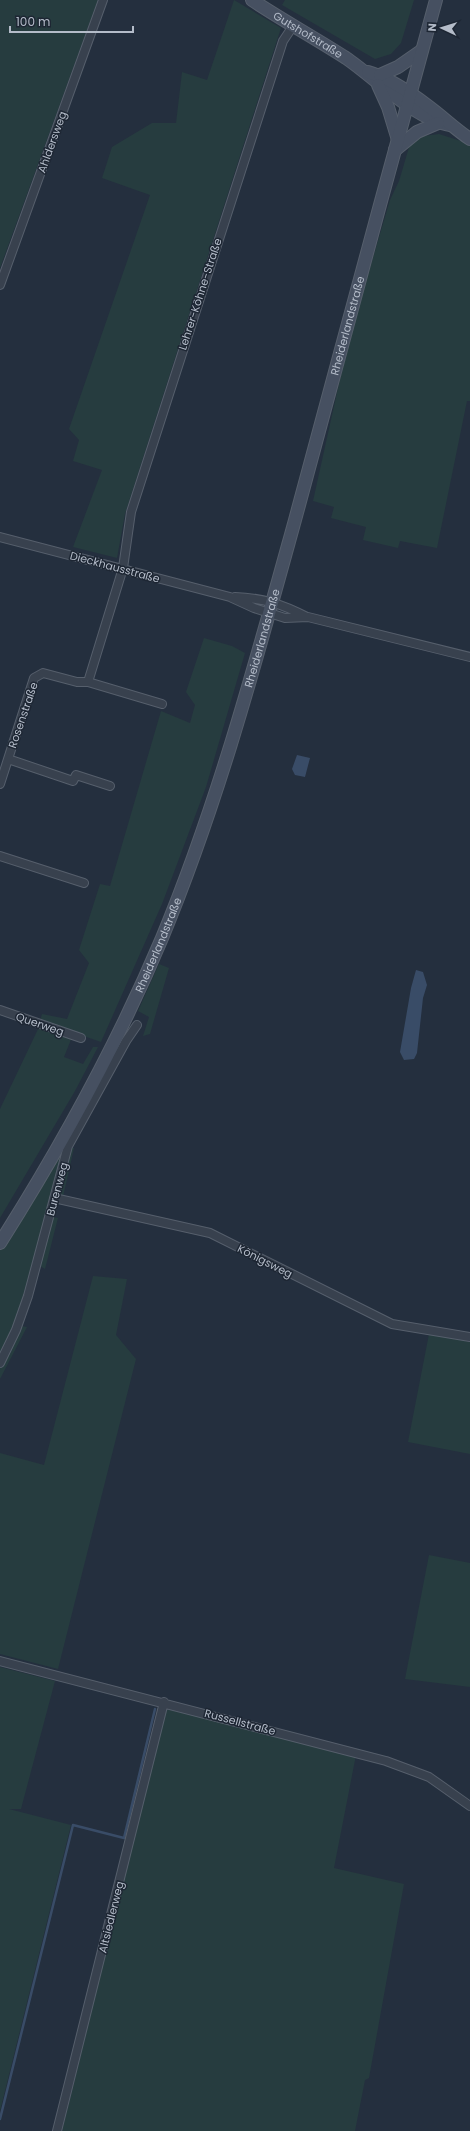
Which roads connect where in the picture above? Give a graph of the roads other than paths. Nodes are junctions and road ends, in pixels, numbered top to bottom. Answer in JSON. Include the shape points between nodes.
{"nodes":[{"id":1,"x":103,"y":0,"type":"edge"},
{"id":2,"x":252,"y":0,"type":"edge"},
{"id":3,"x":436,"y":0,"type":"edge"},
{"id":4,"x":293,"y":26,"type":"junction"},
{"id":5,"x":421,"y":51,"type":"junction"},
{"id":6,"x":378,"y":80,"type":"junction"},
{"id":7,"x":409,"y":99,"type":"junction"},
{"id":8,"x":444,"y":124,"type":"junction"},
{"id":9,"x":470,"y":139,"type":"edge"},
{"id":10,"x":397,"y":145,"type":"junction"},
{"id":11,"x":0,"y":285,"type":"edge"},
{"id":12,"x":0,"y":537,"type":"edge"},
{"id":13,"x":123,"y":568,"type":"junction"},
{"id":14,"x":230,"y":597,"type":"junction"},
{"id":15,"x":271,"y":608,"type":"junction"},
{"id":16,"x":308,"y":617,"type":"junction"},
{"id":17,"x":470,"y":657,"type":"edge"},
{"id":18,"x":88,"y":682,"type":"junction"},
{"id":19,"x":162,"y":704,"type":"dead end"},
{"id":20,"x":8,"y":759,"type":"junction"},
{"id":21,"x":0,"y":784,"type":"edge"},
{"id":22,"x":110,"y":786,"type":"dead end"},
{"id":23,"x":0,"y":856,"type":"edge"},
{"id":24,"x":84,"y":883,"type":"dead end"},
{"id":25,"x":0,"y":1010,"type":"edge"},
{"id":26,"x":137,"y":1025,"type":"dead end"},
{"id":27,"x":81,"y":1038,"type":"dead end"},
{"id":28,"x":54,"y":1198,"type":"junction"},
{"id":29,"x":0,"y":1243,"type":"edge"},
{"id":30,"x":470,"y":1337,"type":"edge"},
{"id":31,"x":0,"y":1363,"type":"edge"},
{"id":32,"x":0,"y":1661,"type":"edge"},
{"id":33,"x":164,"y":1702,"type":"junction"},
{"id":34,"x":470,"y":1806,"type":"edge"},
{"id":35,"x":57,"y":2131,"type":"edge"}],
"edges":[{"from":1,"to":11,"type":"street","name":"Ahldersweg"},
{"from":2,"to":4,"type":"main road","name":"Gutshofstraße"},
{"from":3,"to":5,"type":"main road","name":"Rheiderlandstraße"},
{"from":4,"to":6,"type":"main road","name":"Gutshofstraße"},
{"from":4,"to":13,"type":"street","name":"Lehrer-Köhne-Straße","via":[[283,41],[278,56],[131,512]]},
{"from":5,"to":6,"type":"main road"},
{"from":5,"to":7,"type":"main road","name":"Rheiderlandstraße"},
{"from":6,"to":7,"type":"main road","name":"Gutshofstraße"},
{"from":6,"to":10,"type":"main road","via":[[388,107]]},
{"from":7,"to":8,"type":"main road","name":"Gutshofstraße","via":[[428,106]]},
{"from":7,"to":10,"type":"main road","name":"Rheiderlandstraße"},
{"from":8,"to":9,"type":"main road","name":"Gutshofstraße"},
{"from":8,"to":10,"type":"main road","via":[[417,132]]},
{"from":10,"to":15,"type":"main road","name":"Rheiderlandstraße"},
{"from":12,"to":13,"type":"street","name":"Dieckhausstraße"},
{"from":13,"to":14,"type":"street","name":"Dieckhausstraße"},
{"from":13,"to":18,"type":"street"},
{"from":14,"to":15,"type":"street","name":"Dieckhausstraße"},
{"from":14,"to":15,"type":"street","name":"Dieckhausstraße","via":[[256,597]]},
{"from":15,"to":16,"type":"street","name":"Dieckhausstraße","via":[[288,607]]},
{"from":15,"to":16,"type":"street","name":"Dieckhausstraße","via":[[284,618]]},
{"from":15,"to":29,"type":"main road","name":"Rheiderlandstraße","via":[[222,775],[162,939],[85,1101]]},
{"from":16,"to":17,"type":"street","name":"Dieckhausstraße"},
{"from":18,"to":19,"type":"street","name":"Rosenstraße"},
{"from":18,"to":20,"type":"street","name":"Rosenstraße","via":[[77,682],[43,673],[34,678]]},
{"from":20,"to":21,"type":"street","name":"Rosenstraße"},
{"from":20,"to":22,"type":"street","name":"Rosenstraße","via":[[73,781],[76,775]]},
{"from":23,"to":24,"type":"street"},
{"from":25,"to":27,"type":"street","name":"Querweg"},
{"from":26,"to":28,"type":"street","name":"Burenweg","via":[[68,1146]]},
{"from":28,"to":30,"type":"street","name":"Königsweg","via":[[210,1234],[392,1324]]},
{"from":28,"to":31,"type":"street","name":"Burenweg","via":[[28,1296],[16,1330]]},
{"from":32,"to":33,"type":"street","name":"Russellstraße"},
{"from":33,"to":34,"type":"street","name":"Russellstraße","via":[[408,1768],[429,1777]]},
{"from":33,"to":35,"type":"street","name":"Altsiedlerweg"}]}
